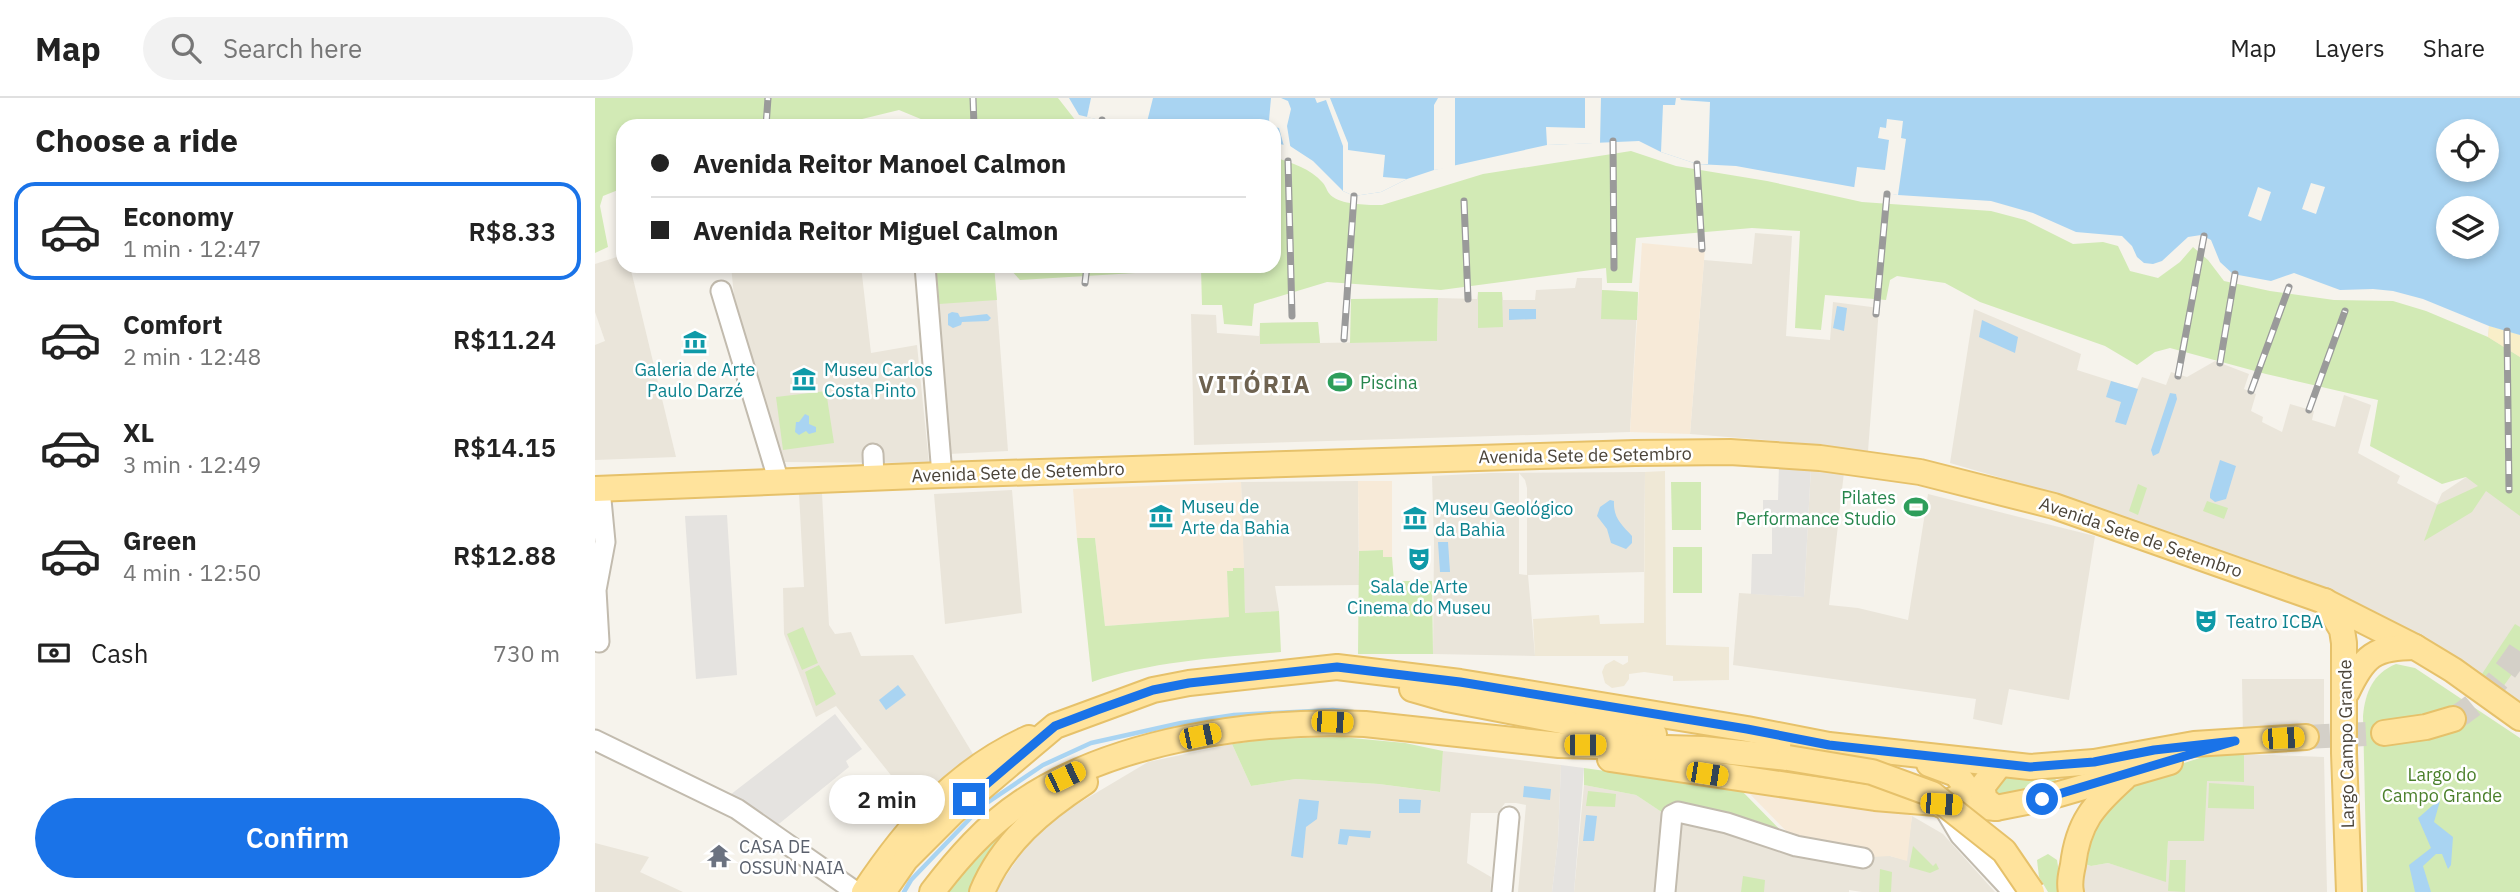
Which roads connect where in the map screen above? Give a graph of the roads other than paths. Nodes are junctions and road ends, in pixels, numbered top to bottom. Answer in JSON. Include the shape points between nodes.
{"nodes":[{"id":1,"x":926,"y":273,"type":"edge"},
{"id":2,"x":721,"y":292,"type":"dead end"},
{"id":3,"x":942,"y":475,"type":"junction"},
{"id":4,"x":779,"y":482,"type":"junction"},
{"id":5,"x":597,"y":489,"type":"edge"},
{"id":6,"x":2324,"y":601,"type":"junction"},
{"id":7,"x":2382,"y":628,"type":"junction"},
{"id":8,"x":599,"y":642,"type":"dead end"},
{"id":9,"x":2415,"y":647,"type":"junction"},
{"id":10,"x":2345,"y":657,"type":"junction"},
{"id":11,"x":1337,"y":667,"type":"junction"},
{"id":12,"x":2344,"y":698,"type":"junction"},
{"id":13,"x":2520,"y":718,"type":"edge"},
{"id":14,"x":2453,"y":719,"type":"tunnel mouth"},
{"id":15,"x":1055,"y":726,"type":"junction"},
{"id":16,"x":2384,"y":733,"type":"tunnel mouth"},
{"id":17,"x":2306,"y":737,"type":"tunnel mouth"},
{"id":18,"x":595,"y":740,"type":"edge"},
{"id":19,"x":2235,"y":741,"type":"junction"},
{"id":20,"x":1559,"y":745,"type":"junction"},
{"id":21,"x":1703,"y":749,"type":"junction"},
{"id":22,"x":1142,"y":750,"type":"junction"},
{"id":23,"x":1896,"y":753,"type":"junction"},
{"id":24,"x":2000,"y":764,"type":"junction"},
{"id":25,"x":2130,"y":773,"type":"junction"},
{"id":26,"x":1941,"y":804,"type":"junction"},
{"id":27,"x":1996,"y":808,"type":"junction"},
{"id":28,"x":1509,"y":817,"type":"dead end"},
{"id":29,"x":1863,"y":858,"type":"dead end"},
{"id":30,"x":856,"y":892,"type":"edge"},
{"id":31,"x":864,"y":892,"type":"edge"},
{"id":32,"x":883,"y":892,"type":"edge"},
{"id":33,"x":932,"y":892,"type":"edge"},
{"id":34,"x":982,"y":892,"type":"edge"},
{"id":35,"x":1502,"y":892,"type":"edge"},
{"id":36,"x":1665,"y":892,"type":"edge"},
{"id":37,"x":2013,"y":892,"type":"edge"},
{"id":38,"x":2032,"y":892,"type":"edge"},
{"id":39,"x":2071,"y":892,"type":"edge"},
{"id":40,"x":2349,"y":892,"type":"edge"}],
"edges":[{"from":1,"to":3,"type":"street"},
{"from":2,"to":4,"type":"street"},
{"from":3,"to":4,"type":"main road","name":"Avenida Sete de Setembro","via":[[874,466]]},
{"from":3,"to":6,"type":"main road","name":"Avenida Sete de Setembro","via":[[1635,453],[1730,452],[1820,458],[1920,472],[2054,506]]},
{"from":4,"to":5,"type":"main road","name":"Avenida Sete de Setembro"},
{"from":5,"to":8,"type":"street","via":[[605,542],[596,590]]},
{"from":6,"to":7,"type":"main road","name":"Avenida Sete de Setembro"},
{"from":6,"to":10,"type":"main road","name":"Largo Campo Grande","via":[[2342,629]]},
{"from":7,"to":9,"type":"main road","name":"Avenida Sete de Setembro"},
{"from":7,"to":10,"type":"main road","via":[[2361,633]]},
{"from":9,"to":12,"type":"main road","via":[[2375,652],[2357,672]]},
{"from":9,"to":13,"type":"main road","name":"Avenida Sete de Setembro"},
{"from":10,"to":12,"type":"main road","name":"Largo Campo Grande"},
{"from":11,"to":15,"type":"main road","via":[[1153,690]]},
{"from":11,"to":21,"type":"main road","via":[[1447,699],[1646,733]]},
{"from":11,"to":23,"type":"main road","via":[[1460,682]]},
{"from":12,"to":40,"type":"main road","name":"Largo Campo Grande"},
{"from":14,"to":16,"type":"main road"},
{"from":15,"to":31,"type":"main road","via":[[997,753],[947,790],[891,851]]},
{"from":15,"to":32,"type":"main road","via":[[953,812],[906,859]]},
{"from":17,"to":19,"type":"main road"},
{"from":18,"to":30,"type":"street","via":[[737,808]]},
{"from":19,"to":24,"type":"main road","via":[[2064,765]]},
{"from":19,"to":25,"type":"main road"},
{"from":20,"to":21,"type":"main road"},
{"from":20,"to":22,"type":"main road","via":[[1332,722],[1219,732]]},
{"from":20,"to":26,"type":"main road","via":[[1610,759],[1718,776]]},
{"from":21,"to":38,"type":"main road","bridge":true,"via":[[1872,772],[1932,794],[2004,851]]},
{"from":22,"to":33,"type":"main road","via":[[1081,769],[1021,802],[971,845]]},
{"from":22,"to":34,"type":"main road","via":[[1038,815],[1000,860]]},
{"from":23,"to":24,"type":"main road"},
{"from":23,"to":26,"type":"main road","via":[[1962,779],[1961,796]]},
{"from":24,"to":27,"type":"main road","via":[[1982,787],[1985,800]]},
{"from":25,"to":27,"type":"main road"},
{"from":25,"to":39,"type":"main road","via":[[2101,799],[2082,826]]},
{"from":26,"to":27,"type":"main road"},
{"from":26,"to":37,"type":"street","via":[[1960,835]]},
{"from":28,"to":35,"type":"street"},
{"from":29,"to":36,"type":"street","via":[[1795,846],[1678,812],[1672,816]]}]}
